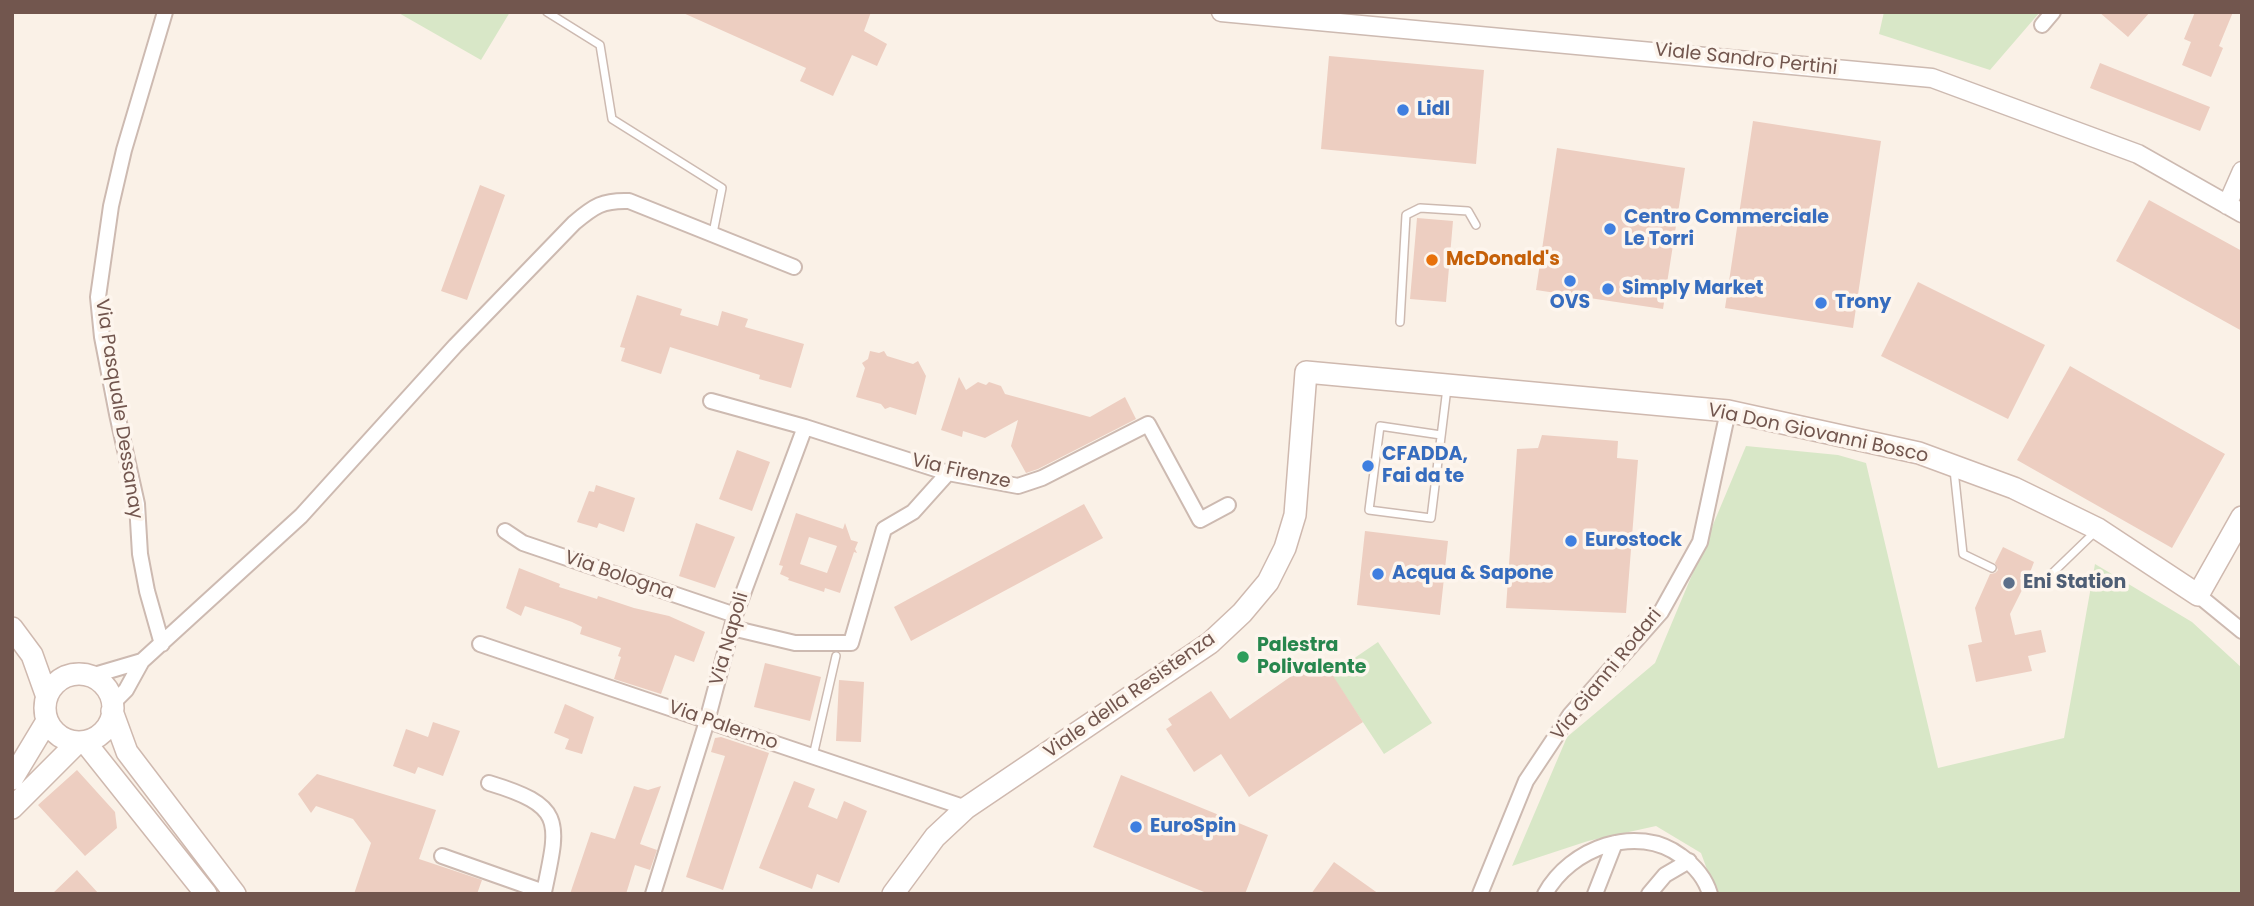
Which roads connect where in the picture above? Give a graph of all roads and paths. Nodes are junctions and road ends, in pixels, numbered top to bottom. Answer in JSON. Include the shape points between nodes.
{"nodes":[{"id":1,"x":165,"y":12,"type":"edge"},
{"id":2,"x":547,"y":12,"type":"edge"},
{"id":3,"x":1221,"y":12,"type":"edge"},
{"id":4,"x":2053,"y":12,"type":"edge"},
{"id":5,"x":2042,"y":25,"type":"dead end"},
{"id":6,"x":2242,"y":171,"type":"edge"},
{"id":7,"x":2234,"y":209,"type":"edge"},
{"id":8,"x":1476,"y":225,"type":"dead end"},
{"id":9,"x":713,"y":233,"type":"junction"},
{"id":10,"x":794,"y":267,"type":"dead end"},
{"id":11,"x":1400,"y":322,"type":"dead end"},
{"id":12,"x":1306,"y":372,"type":"joint"},
{"id":13,"x":1447,"y":385,"type":"junction"},
{"id":14,"x":711,"y":401,"type":"dead end"},
{"id":15,"x":1728,"y":411,"type":"junction"},
{"id":16,"x":805,"y":427,"type":"junction"},
{"id":17,"x":1441,"y":435,"type":"junction"},
{"id":18,"x":1954,"y":466,"type":"junction"},
{"id":19,"x":948,"y":473,"type":"junction"},
{"id":20,"x":1228,"y":505,"type":"dead end"},
{"id":21,"x":2242,"y":517,"type":"edge"},
{"id":22,"x":2098,"y":529,"type":"junction"},
{"id":23,"x":505,"y":531,"type":"dead end"},
{"id":24,"x":1992,"y":568,"type":"dead end"},
{"id":25,"x":2026,"y":580,"type":"dead end"},
{"id":26,"x":2198,"y":595,"type":"junction"},
{"id":27,"x":733,"y":622,"type":"junction"},
{"id":28,"x":12,"y":628,"type":"edge"},
{"id":29,"x":2242,"y":631,"type":"edge"},
{"id":30,"x":162,"y":644,"type":"junction"},
{"id":31,"x":480,"y":644,"type":"dead end"},
{"id":32,"x":32,"y":655,"type":"junction"},
{"id":33,"x":836,"y":656,"type":"dead end"},
{"id":34,"x":142,"y":661,"type":"junction"},
{"id":35,"x":85,"y":675,"type":"junction"},
{"id":36,"x":47,"y":697,"type":"junction"},
{"id":37,"x":112,"y":708,"type":"junction"},
{"id":38,"x":47,"y":721,"type":"junction"},
{"id":39,"x":707,"y":721,"type":"junction"},
{"id":40,"x":81,"y":742,"type":"junction"},
{"id":41,"x":812,"y":757,"type":"junction"},
{"id":42,"x":12,"y":779,"type":"edge"},
{"id":43,"x":489,"y":783,"type":"dead end"},
{"id":44,"x":12,"y":808,"type":"edge"},
{"id":45,"x":966,"y":808,"type":"junction"},
{"id":46,"x":1615,"y":843,"type":"junction"},
{"id":47,"x":442,"y":856,"type":"dead end"},
{"id":48,"x":1689,"y":861,"type":"junction"},
{"id":49,"x":543,"y":893,"type":"edge"},
{"id":50,"x":206,"y":894,"type":"edge"},
{"id":51,"x":234,"y":894,"type":"edge"},
{"id":52,"x":653,"y":894,"type":"edge"},
{"id":53,"x":892,"y":894,"type":"edge"},
{"id":54,"x":1480,"y":894,"type":"edge"},
{"id":55,"x":1545,"y":894,"type":"edge"},
{"id":56,"x":1595,"y":894,"type":"edge"},
{"id":57,"x":1649,"y":894,"type":"edge"},
{"id":58,"x":1710,"y":894,"type":"edge"}],
"edges":[{"from":1,"to":30,"type":"street","name":"Via Pasquale Dessanay","via":[[124,150],[98,297],[114,401],[137,504],[140,554]]},
{"from":2,"to":9,"type":"lane","via":[[600,45],[612,119],[723,188]]},
{"from":3,"to":7,"type":"street","name":"Viale Sandro Pertini","via":[[1933,78],[2138,154]]},
{"from":4,"to":5,"type":"street"},
{"from":6,"to":7,"type":"street"},
{"from":8,"to":11,"type":"lane","via":[[1468,211],[1420,208],[1406,215]]},
{"from":9,"to":10,"type":"street"},
{"from":9,"to":30,"type":"street","via":[[629,201],[591,208],[454,346],[301,516]]},
{"from":12,"to":13,"type":"main road","name":"Via Don Giovanni Bosco"},
{"from":12,"to":45,"type":"main road","name":"Viale della Resistenza","via":[[1295,515],[1268,582],[1210,643]]},
{"from":13,"to":15,"type":"main road","name":"Via Don Giovanni Bosco"},
{"from":13,"to":17,"type":"lane"},
{"from":14,"to":16,"type":"street","name":"Via Firenze"},
{"from":15,"to":18,"type":"main road","name":"Via Don Giovanni Bosco","via":[[1919,453]]},
{"from":15,"to":54,"type":"street","name":"Via Gianni Rodari","via":[[1700,542],[1661,612],[1570,715],[1526,781]]},
{"from":16,"to":19,"type":"street","name":"Via Firenze"},
{"from":16,"to":27,"type":"street","name":"Via Napoli"},
{"from":17,"to":17,"type":"lane","via":[[1380,426],[1369,510],[1431,518]]},
{"from":18,"to":22,"type":"main road","name":"Via Don Giovanni Bosco","via":[[2014,488]]},
{"from":18,"to":24,"type":"lane","via":[[1963,554]]},
{"from":19,"to":20,"type":"street","name":"Via Firenze","via":[[1018,486],[1148,424],[1200,520]]},
{"from":19,"to":27,"type":"street","name":"Via Bologna","via":[[913,512],[884,529],[851,643],[795,643]]},
{"from":21,"to":26,"type":"main road"},
{"from":22,"to":25,"type":"lane","via":[[2039,586]]},
{"from":22,"to":26,"type":"main road","name":"Via Don Giovanni Bosco"},
{"from":23,"to":27,"type":"street","name":"Via Bologna","via":[[523,543]]},
{"from":26,"to":29,"type":"street","name":"Via Don Giovanni Bosco"},
{"from":27,"to":39,"type":"street","name":"Via Napoli"},
{"from":28,"to":32,"type":"main road"},
{"from":30,"to":34,"type":"street"},
{"from":31,"to":39,"type":"street","name":"Via Palermo"},
{"from":32,"to":35,"type":"main road","via":[[50,666]]},
{"from":32,"to":36,"type":"main road"},
{"from":33,"to":41,"type":"lane"},
{"from":34,"to":35,"type":"street"},
{"from":34,"to":37,"type":"street"},
{"from":35,"to":36,"type":"main road","via":[[59,680]]},
{"from":35,"to":37,"type":"main road","via":[[109,692]]},
{"from":36,"to":38,"type":"main road"},
{"from":37,"to":40,"type":"main road","via":[[104,731]]},
{"from":37,"to":51,"type":"main road","via":[[127,752]]},
{"from":38,"to":40,"type":"main road","via":[[59,736]]},
{"from":38,"to":42,"type":"main road"},
{"from":39,"to":41,"type":"street","name":"Via Palermo"},
{"from":39,"to":52,"type":"street","name":"Via Napoli"},
{"from":40,"to":44,"type":"main road"},
{"from":40,"to":50,"type":"main road"},
{"from":41,"to":45,"type":"street","name":"Via Palermo"},
{"from":43,"to":49,"type":"street","via":[[524,793],[545,808],[554,838]]},
{"from":45,"to":53,"type":"main road","name":"Viale della Resistenza","via":[[935,837]]},
{"from":46,"to":48,"type":"street","via":[[1651,841]]},
{"from":46,"to":55,"type":"street","via":[[1586,852],[1570,863]]},
{"from":46,"to":56,"type":"street"},
{"from":47,"to":49,"type":"street"},
{"from":48,"to":57,"type":"street","via":[[1665,875]]},
{"from":48,"to":58,"type":"street","via":[[1706,881]]}]}
